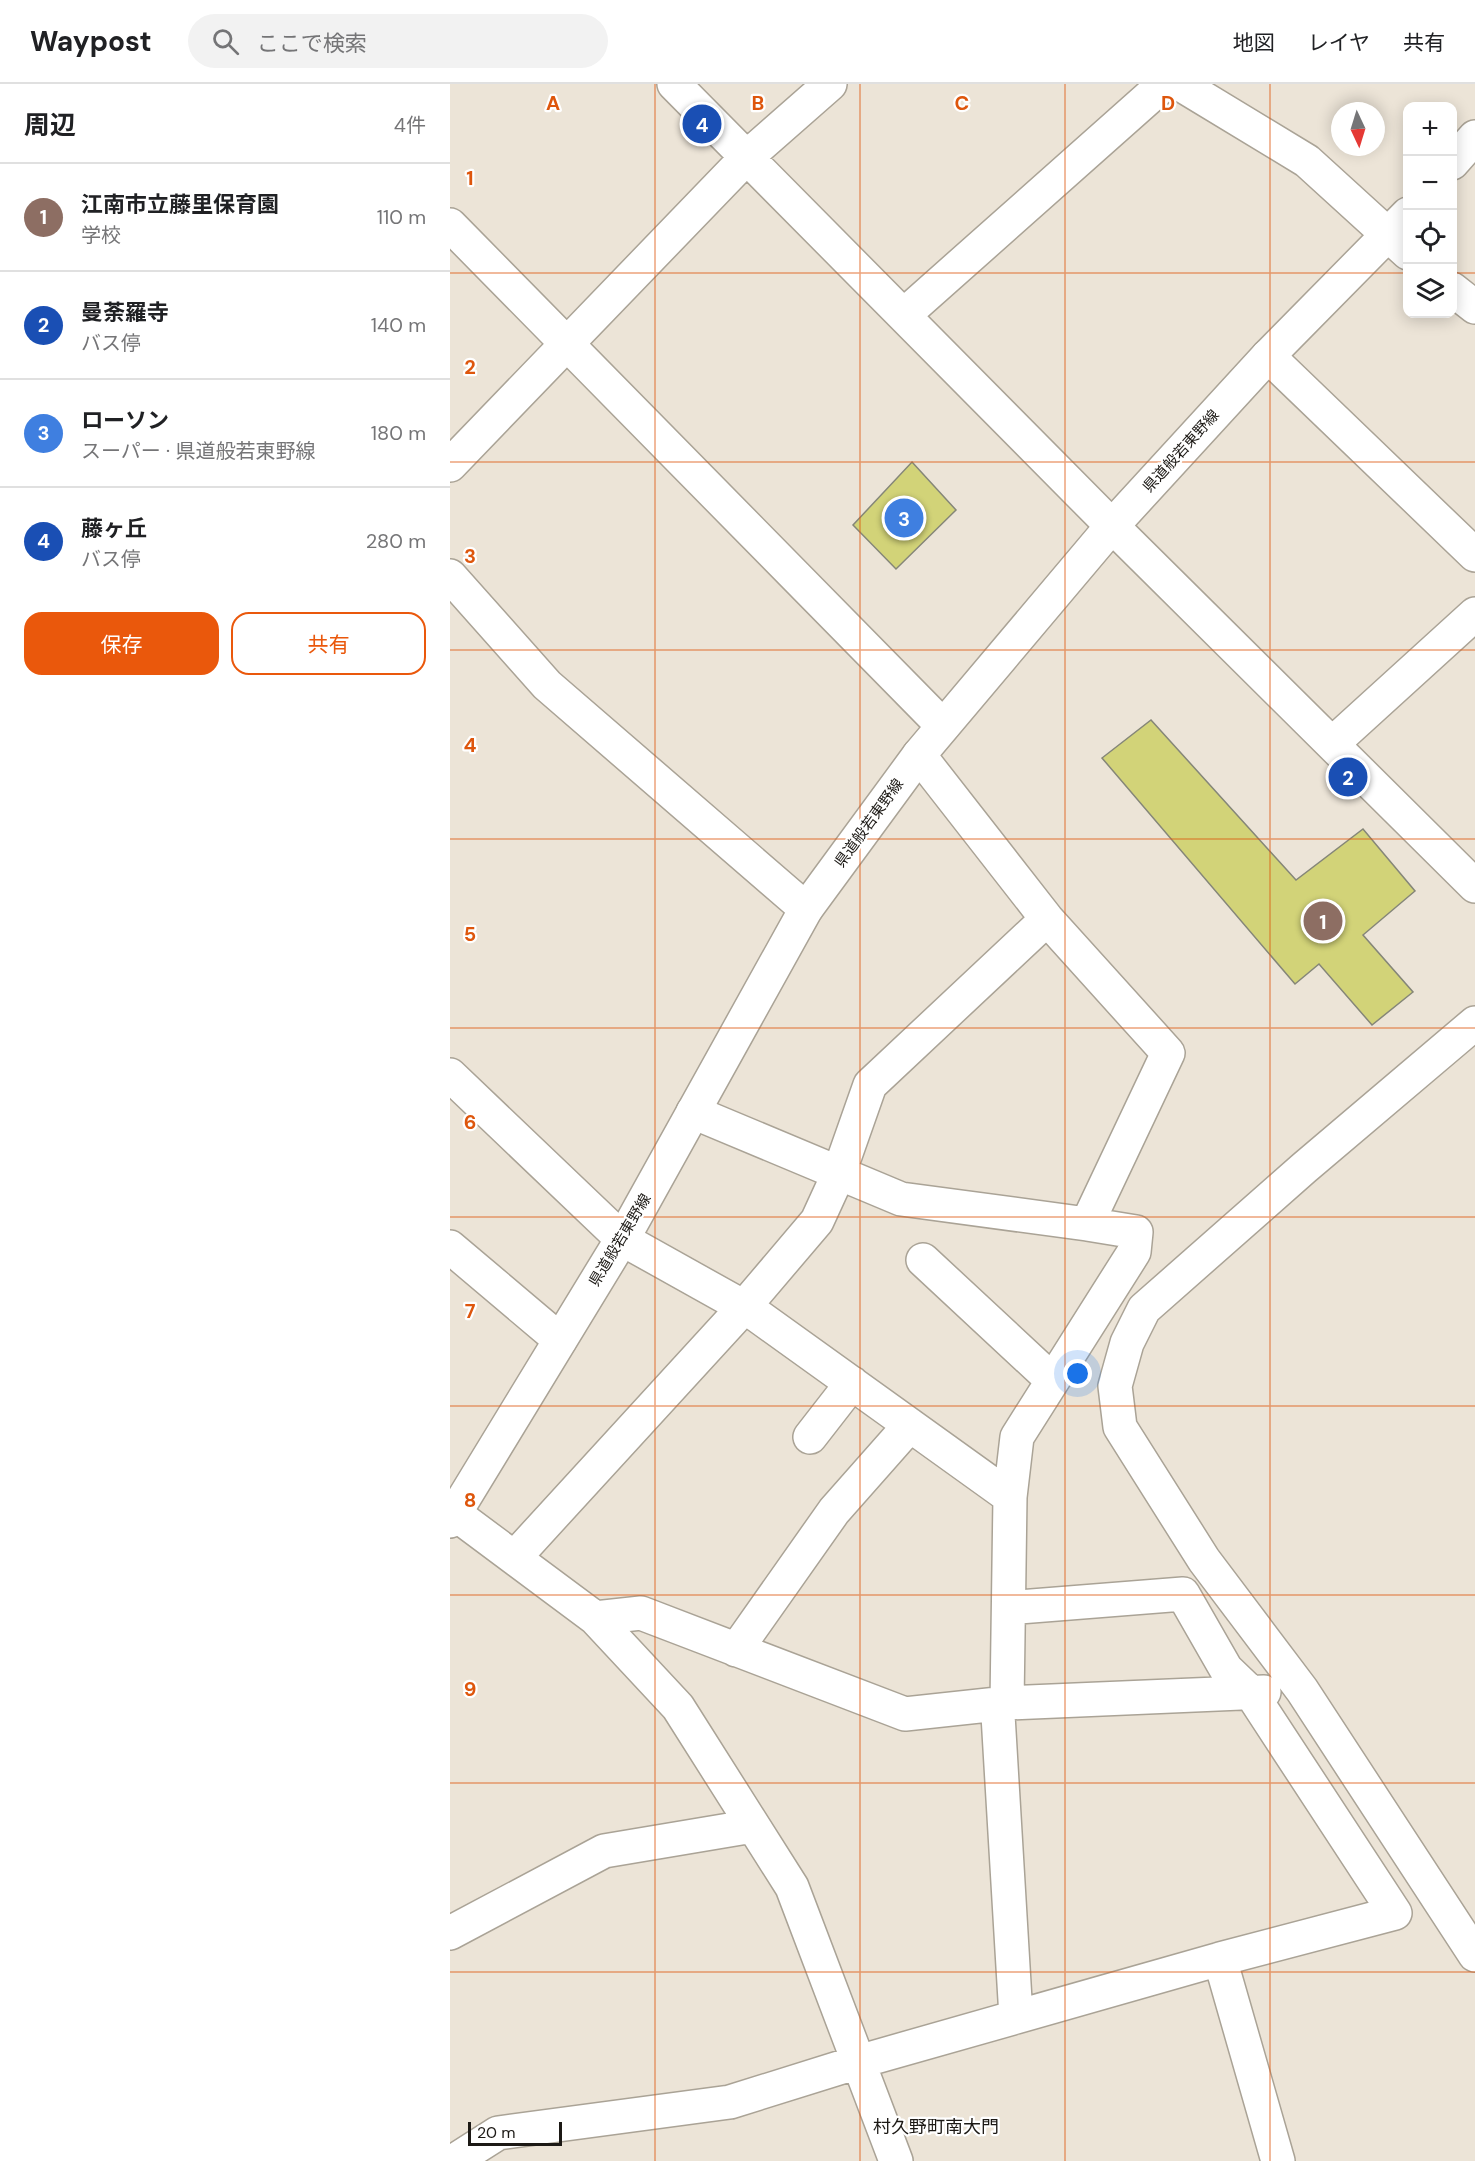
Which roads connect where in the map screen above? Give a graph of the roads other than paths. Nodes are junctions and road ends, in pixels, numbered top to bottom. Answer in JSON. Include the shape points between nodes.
{"nodes":[{"id":1,"x":674,"y":84,"type":"edge"},
{"id":2,"x":830,"y":84,"type":"edge"},
{"id":3,"x":1164,"y":84,"type":"edge"},
{"id":4,"x":1180,"y":84,"type":"edge"},
{"id":5,"x":1475,"y":138,"type":"edge"},
{"id":6,"x":747,"y":157,"type":"junction"},
{"id":7,"x":1457,"y":158,"type":"edge"},
{"id":8,"x":450,"y":225,"type":"edge"},
{"id":9,"x":1401,"y":234,"type":"edge"},
{"id":10,"x":1457,"y":293,"type":"edge"},
{"id":11,"x":1475,"y":307,"type":"edge"},
{"id":12,"x":904,"y":315,"type":"junction"},
{"id":13,"x":566,"y":345,"type":"junction"},
{"id":14,"x":1268,"y":356,"type":"junction"},
{"id":15,"x":450,"y":465,"type":"edge"},
{"id":16,"x":1112,"y":526,"type":"junction"},
{"id":17,"x":1475,"y":555,"type":"edge"},
{"id":18,"x":450,"y":576,"type":"edge"},
{"id":19,"x":1475,"y":614,"type":"edge"},
{"id":20,"x":943,"y":726,"type":"junction"},
{"id":21,"x":1332,"y":744,"type":"junction"},
{"id":22,"x":919,"y":755,"type":"junction"},
{"id":23,"x":1475,"y":886,"type":"edge"},
{"id":24,"x":806,"y":909,"type":"junction"},
{"id":25,"x":1047,"y":919,"type":"junction"},
{"id":26,"x":1475,"y":1023,"type":"edge"},
{"id":27,"x":450,"y":1074,"type":"edge"},
{"id":28,"x":693,"y":1112,"type":"junction"},
{"id":29,"x":839,"y":1173,"type":"junction"},
{"id":30,"x":1087,"y":1224,"type":"junction"},
{"id":31,"x":621,"y":1239,"type":"junction"},
{"id":32,"x":450,"y":1247,"type":"edge"},
{"id":33,"x":923,"y":1260,"type":"dead end"},
{"id":34,"x":744,"y":1307,"type":"junction"},
{"id":35,"x":560,"y":1340,"type":"junction"},
{"id":36,"x":1052,"y":1380,"type":"junction"},
{"id":37,"x":852,"y":1383,"type":"junction"},
{"id":38,"x":910,"y":1425,"type":"junction"},
{"id":39,"x":810,"y":1437,"type":"dead end"},
{"id":40,"x":1010,"y":1497,"type":"junction"},
{"id":41,"x":452,"y":1515,"type":"edge"},
{"id":42,"x":514,"y":1557,"type":"junction"},
{"id":43,"x":1018,"y":1607,"type":"dead end"},
{"id":44,"x":596,"y":1618,"type":"junction"},
{"id":45,"x":736,"y":1650,"type":"junction"},
{"id":46,"x":1302,"y":1690,"type":"junction"},
{"id":47,"x":1251,"y":1693,"type":"junction"},
{"id":48,"x":1002,"y":1709,"type":"junction"},
{"id":49,"x":753,"y":1826,"type":"junction"},
{"id":50,"x":450,"y":1933,"type":"edge"},
{"id":51,"x":1475,"y":1955,"type":"edge"},
{"id":52,"x":1220,"y":1959,"type":"junction"},
{"id":53,"x":1016,"y":2017,"type":"junction"},
{"id":54,"x":858,"y":2062,"type":"junction"},
{"id":55,"x":454,"y":2161,"type":"edge"},
{"id":56,"x":896,"y":2161,"type":"edge"},
{"id":57,"x":1278,"y":2161,"type":"edge"}],
"edges":[{"from":1,"to":6,"type":"street"},
{"from":2,"to":6,"type":"street"},
{"from":3,"to":12,"type":"street"},
{"from":4,"to":9,"type":"street","via":[[1307,161]]},
{"from":5,"to":7,"type":"street"},
{"from":6,"to":12,"type":"street"},
{"from":6,"to":13,"type":"street"},
{"from":8,"to":13,"type":"street"},
{"from":9,"to":14,"type":"street","name":"県道般若東野線"},
{"from":10,"to":11,"type":"street"},
{"from":12,"to":16,"type":"street"},
{"from":13,"to":15,"type":"street"},
{"from":13,"to":20,"type":"street"},
{"from":14,"to":16,"type":"street","name":"県道般若東野線"},
{"from":14,"to":17,"type":"street"},
{"from":16,"to":20,"type":"street","name":"県道般若東野線"},
{"from":16,"to":21,"type":"street"},
{"from":18,"to":24,"type":"street","via":[[548,685]]},
{"from":19,"to":21,"type":"street"},
{"from":20,"to":22,"type":"street","name":"県道般若東野線"},
{"from":21,"to":23,"type":"street"},
{"from":22,"to":24,"type":"street","name":"県道般若東野線"},
{"from":22,"to":25,"type":"street"},
{"from":24,"to":28,"type":"street","name":"県道般若東野線"},
{"from":25,"to":29,"type":"street","via":[[870,1084]]},
{"from":25,"to":30,"type":"street","via":[[1168,1053]]},
{"from":26,"to":46,"type":"street","via":[[1144,1309],[1127,1343],[1116,1386],[1120,1427],[1204,1560]]},
{"from":27,"to":31,"type":"street"},
{"from":28,"to":29,"type":"street"},
{"from":28,"to":31,"type":"street","name":"県道般若東野線"},
{"from":29,"to":30,"type":"street","via":[[901,1198]]},
{"from":29,"to":34,"type":"street","via":[[817,1221]]},
{"from":30,"to":36,"type":"street","via":[[1136,1232],[1134,1252]]},
{"from":31,"to":34,"type":"street"},
{"from":31,"to":35,"type":"street","name":"県道般若東野線"},
{"from":32,"to":35,"type":"street"},
{"from":33,"to":36,"type":"street"},
{"from":34,"to":37,"type":"street"},
{"from":34,"to":42,"type":"street"},
{"from":35,"to":41,"type":"street","name":"県道般若東野線"},
{"from":36,"to":40,"type":"street","via":[[1017,1437]]},
{"from":37,"to":38,"type":"street"},
{"from":37,"to":39,"type":"street"},
{"from":38,"to":40,"type":"street"},
{"from":38,"to":45,"type":"street","via":[[834,1511]]},
{"from":40,"to":48,"type":"street"},
{"from":41,"to":42,"type":"street"},
{"from":42,"to":44,"type":"street"},
{"from":43,"to":47,"type":"street","via":[[1184,1594],[1226,1670]]},
{"from":44,"to":45,"type":"street","via":[[641,1613]]},
{"from":44,"to":49,"type":"street","via":[[678,1707]]},
{"from":45,"to":48,"type":"street","via":[[904,1714]]},
{"from":46,"to":47,"type":"street"},
{"from":46,"to":51,"type":"street"},
{"from":47,"to":48,"type":"street"},
{"from":47,"to":52,"type":"street","via":[[1395,1913]]},
{"from":48,"to":53,"type":"street"},
{"from":49,"to":50,"type":"street","via":[[604,1851]]},
{"from":49,"to":54,"type":"street","via":[[792,1887]]},
{"from":52,"to":53,"type":"street"},
{"from":52,"to":57,"type":"street"},
{"from":53,"to":54,"type":"street"},
{"from":54,"to":55,"type":"street","via":[[730,2102],[498,2133]]},
{"from":54,"to":56,"type":"street"}]}
